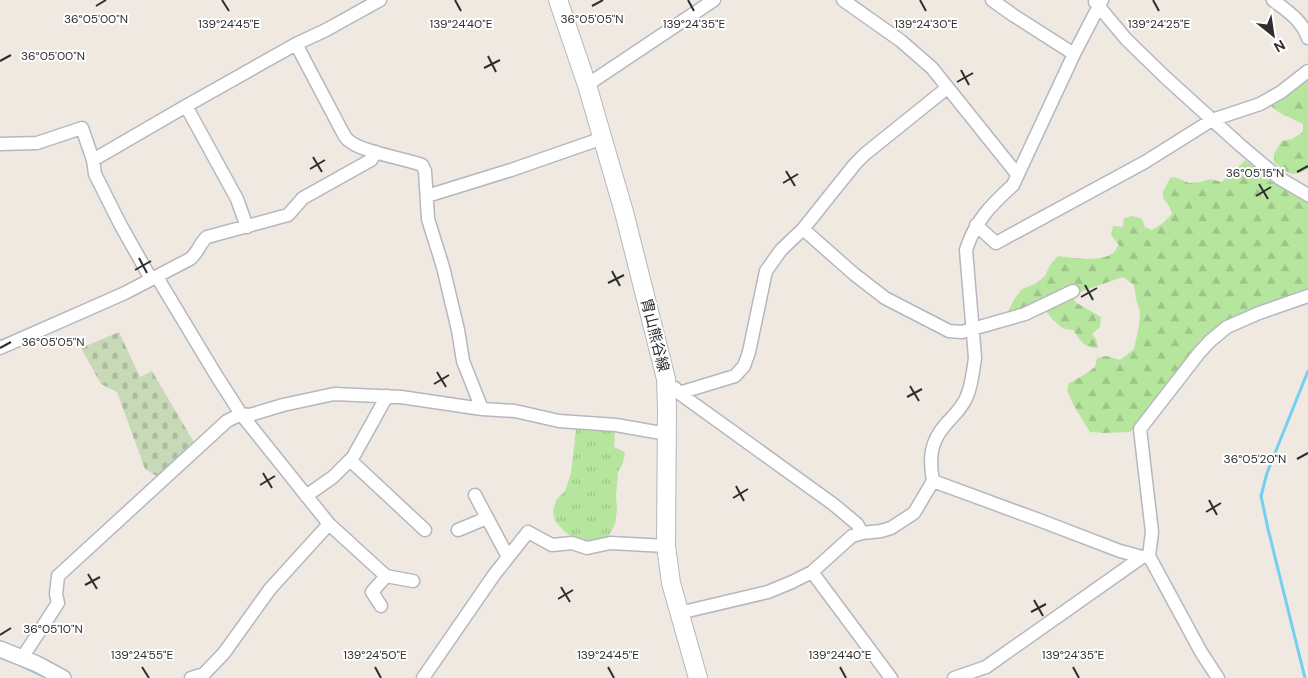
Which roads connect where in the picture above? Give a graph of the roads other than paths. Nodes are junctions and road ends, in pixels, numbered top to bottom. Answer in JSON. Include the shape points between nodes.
{"nodes":[{"id":1,"x":380,"y":0,"type":"edge"},
{"id":2,"x":558,"y":0,"type":"edge"},
{"id":3,"x":714,"y":0,"type":"edge"},
{"id":4,"x":843,"y":0,"type":"edge"},
{"id":5,"x":992,"y":0,"type":"edge"},
{"id":6,"x":1273,"y":0,"type":"edge"},
{"id":7,"x":1098,"y":2,"type":"edge"},
{"id":8,"x":1308,"y":38,"type":"edge"},
{"id":9,"x":296,"y":44,"type":"junction"},
{"id":10,"x":1074,"y":54,"type":"junction"},
{"id":11,"x":1308,"y":70,"type":"edge"},
{"id":12,"x":588,"y":85,"type":"junction"},
{"id":13,"x":947,"y":88,"type":"junction"},
{"id":14,"x":186,"y":106,"type":"junction"},
{"id":15,"x":1212,"y":120,"type":"junction"},
{"id":16,"x":603,"y":138,"type":"junction"},
{"id":17,"x":0,"y":144,"type":"edge"},
{"id":18,"x":376,"y":152,"type":"junction"},
{"id":19,"x":93,"y":160,"type":"junction"},
{"id":20,"x":1018,"y":174,"type":"junction"},
{"id":21,"x":1308,"y":194,"type":"edge"},
{"id":22,"x":427,"y":196,"type":"junction"},
{"id":23,"x":976,"y":225,"type":"junction"},
{"id":24,"x":247,"y":227,"type":"junction"},
{"id":25,"x":803,"y":229,"type":"junction"},
{"id":26,"x":154,"y":278,"type":"junction"},
{"id":27,"x":1073,"y":291,"type":"dead end"},
{"id":28,"x":1308,"y":296,"type":"edge"},
{"id":29,"x":973,"y":329,"type":"junction"},
{"id":30,"x":0,"y":348,"type":"edge"},
{"id":31,"x":666,"y":379,"type":"junction"},
{"id":32,"x":679,"y":392,"type":"junction"},
{"id":33,"x":387,"y":396,"type":"junction"},
{"id":34,"x":482,"y":409,"type":"junction"},
{"id":35,"x":241,"y":414,"type":"junction"},
{"id":36,"x":667,"y":434,"type":"junction"},
{"id":37,"x":350,"y":460,"type":"junction"},
{"id":38,"x":933,"y":481,"type":"junction"},
{"id":39,"x":476,"y":495,"type":"dead end"},
{"id":40,"x":306,"y":496,"type":"junction"},
{"id":41,"x":487,"y":518,"type":"junction"},
{"id":42,"x":329,"y":524,"type":"junction"},
{"id":43,"x":425,"y":530,"type":"dead end"},
{"id":44,"x":458,"y":530,"type":"dead end"},
{"id":45,"x":862,"y":533,"type":"junction"},
{"id":46,"x":666,"y":546,"type":"junction"},
{"id":47,"x":508,"y":557,"type":"junction"},
{"id":48,"x":1146,"y":557,"type":"junction"},
{"id":49,"x":812,"y":572,"type":"junction"},
{"id":50,"x":386,"y":576,"type":"junction"},
{"id":51,"x":413,"y":581,"type":"dead end"},
{"id":52,"x":382,"y":606,"type":"dead end"},
{"id":53,"x":679,"y":613,"type":"junction"},
{"id":54,"x":0,"y":649,"type":"edge"},
{"id":55,"x":22,"y":658,"type":"junction"},
{"id":56,"x":63,"y":678,"type":"edge"},
{"id":57,"x":191,"y":678,"type":"edge"},
{"id":58,"x":423,"y":678,"type":"edge"},
{"id":59,"x":698,"y":678,"type":"edge"},
{"id":60,"x":891,"y":678,"type":"edge"},
{"id":61,"x":954,"y":678,"type":"edge"},
{"id":62,"x":1218,"y":678,"type":"edge"}],
"edges":[{"from":1,"to":9,"type":"street"},
{"from":2,"to":12,"type":"main road","name":"胄山熊谷線"},
{"from":3,"to":12,"type":"street"},
{"from":4,"to":13,"type":"street","via":[[901,41],[932,68]]},
{"from":5,"to":10,"type":"street"},
{"from":6,"to":8,"type":"street","via":[[1297,18]]},
{"from":7,"to":10,"type":"street"},
{"from":7,"to":15,"type":"street","via":[[1126,39]]},
{"from":9,"to":14,"type":"street"},
{"from":9,"to":18,"type":"street","via":[[348,140]]},
{"from":10,"to":20,"type":"street"},
{"from":11,"to":15,"type":"street","via":[[1260,104]]},
{"from":12,"to":16,"type":"main road","name":"胄山熊谷線"},
{"from":13,"to":20,"type":"street"},
{"from":13,"to":25,"type":"street","via":[[865,154]]},
{"from":14,"to":19,"type":"street"},
{"from":14,"to":24,"type":"street","via":[[237,199]]},
{"from":15,"to":21,"type":"street","via":[[1279,178]]},
{"from":15,"to":23,"type":"street","via":[[1145,162],[996,243]]},
{"from":16,"to":22,"type":"street"},
{"from":16,"to":31,"type":"main road","name":"胄山熊谷線"},
{"from":17,"to":19,"type":"street","via":[[37,143],[82,128]]},
{"from":18,"to":22,"type":"street","via":[[422,165],[426,171]]},
{"from":18,"to":24,"type":"street","via":[[370,160],[303,198],[288,216]]},
{"from":19,"to":26,"type":"street","via":[[95,174],[120,224]]},
{"from":20,"to":23,"type":"street"},
{"from":22,"to":34,"type":"street","via":[[428,219],[454,312],[463,361]]},
{"from":23,"to":29,"type":"street","via":[[966,250]]},
{"from":24,"to":26,"type":"street","via":[[204,238],[196,255]]},
{"from":25,"to":29,"type":"street","via":[[885,298],[949,331]]},
{"from":25,"to":32,"type":"street","via":[[781,250],[766,272],[744,366],[734,376]]},
{"from":26,"to":30,"type":"street"},
{"from":26,"to":35,"type":"street"},
{"from":27,"to":29,"type":"street","via":[[1025,314]]},
{"from":28,"to":48,"type":"street","via":[[1227,327],[1199,353],[1140,429],[1152,532]]},
{"from":29,"to":38,"type":"street","via":[[975,358],[967,397],[957,414],[935,438],[931,451]]},
{"from":31,"to":32,"type":"street"},
{"from":31,"to":36,"type":"main road","name":"胄山熊谷線"},
{"from":32,"to":45,"type":"street","via":[[833,504],[857,524]]},
{"from":33,"to":34,"type":"street"},
{"from":33,"to":35,"type":"street","via":[[334,394],[250,415]]},
{"from":33,"to":37,"type":"street"},
{"from":34,"to":36,"type":"street"},
{"from":35,"to":40,"type":"street"},
{"from":35,"to":55,"type":"street","via":[[227,422],[58,576],[58,604]]},
{"from":36,"to":46,"type":"main road","name":"胄山熊谷線"},
{"from":37,"to":40,"type":"street"},
{"from":37,"to":43,"type":"street"},
{"from":38,"to":45,"type":"street","via":[[914,513],[891,528]]},
{"from":38,"to":48,"type":"street","via":[[1120,551]]},
{"from":39,"to":41,"type":"street"},
{"from":40,"to":42,"type":"street"},
{"from":41,"to":44,"type":"street"},
{"from":41,"to":47,"type":"street"},
{"from":42,"to":50,"type":"street"},
{"from":42,"to":57,"type":"street","via":[[270,589],[224,653],[204,674]]},
{"from":45,"to":49,"type":"street","via":[[852,536]]},
{"from":46,"to":47,"type":"street","via":[[610,543],[587,548],[572,543],[552,545],[528,532]]},
{"from":46,"to":53,"type":"main road","name":"胄山熊谷線","via":[[670,583]]},
{"from":47,"to":58,"type":"street"},
{"from":48,"to":61,"type":"street","via":[[986,667]]},
{"from":48,"to":62,"type":"street"},
{"from":49,"to":53,"type":"street","via":[[768,592]]},
{"from":49,"to":60,"type":"street"},
{"from":50,"to":51,"type":"street"},
{"from":50,"to":52,"type":"street","via":[[372,592]]},
{"from":53,"to":59,"type":"main road","name":"胄山熊谷線"},
{"from":54,"to":55,"type":"street"},
{"from":55,"to":56,"type":"street"}]}
